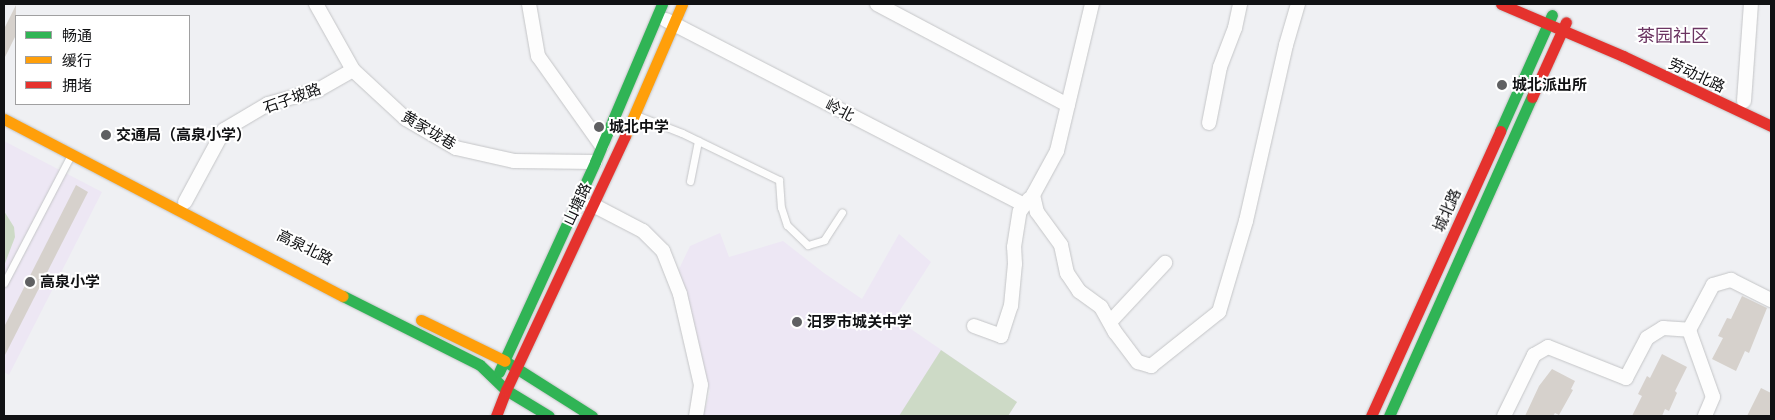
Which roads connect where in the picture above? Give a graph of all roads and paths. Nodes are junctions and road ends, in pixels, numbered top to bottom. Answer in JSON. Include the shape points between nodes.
{"nodes":[{"id":1,"x":316,"y":4,"type":"edge"},
{"id":2,"x":529,"y":4,"type":"edge"},
{"id":3,"x":682,"y":4,"type":"edge"},
{"id":4,"x":877,"y":4,"type":"edge"},
{"id":5,"x":1092,"y":4,"type":"edge"},
{"id":6,"x":1240,"y":4,"type":"edge"},
{"id":7,"x":1298,"y":4,"type":"edge"},
{"id":8,"x":1500,"y":4,"type":"edge"},
{"id":9,"x":1525,"y":4,"type":"edge"},
{"id":10,"x":1751,"y":4,"type":"edge"},
{"id":11,"x":660,"y":10,"type":"edge"},
{"id":12,"x":1549,"y":20,"type":"junction"},
{"id":13,"x":674,"y":25,"type":"junction"},
{"id":14,"x":1564,"y":26,"type":"junction"},
{"id":15,"x":353,"y":70,"type":"junction"},
{"id":16,"x":1744,"y":101,"type":"junction"},
{"id":17,"x":1068,"y":104,"type":"junction"},
{"id":18,"x":4,"y":106,"type":"edge"},
{"id":19,"x":634,"y":114,"type":"junction"},
{"id":20,"x":1771,"y":114,"type":"edge"},
{"id":21,"x":4,"y":119,"type":"edge"},
{"id":22,"x":1209,"y":123,"type":"dead end"},
{"id":23,"x":1771,"y":126,"type":"edge"},
{"id":24,"x":698,"y":141,"type":"junction"},
{"id":25,"x":602,"y":146,"type":"junction"},
{"id":26,"x":71,"y":154,"type":"junction"},
{"id":27,"x":595,"y":162,"type":"junction"},
{"id":28,"x":690,"y":181,"type":"dead end"},
{"id":29,"x":1028,"y":200,"type":"junction"},
{"id":30,"x":185,"y":202,"type":"junction"},
{"id":31,"x":593,"y":205,"type":"junction"},
{"id":32,"x":842,"y":212,"type":"dead end"},
{"id":33,"x":1165,"y":263,"type":"dead end"},
{"id":34,"x":336,"y":279,"type":"dead end"},
{"id":35,"x":4,"y":283,"type":"edge"},
{"id":36,"x":1771,"y":300,"type":"edge"},
{"id":37,"x":414,"y":317,"type":"dead end"},
{"id":38,"x":1110,"y":322,"type":"junction"},
{"id":39,"x":974,"y":326,"type":"dead end"},
{"id":40,"x":1689,"y":330,"type":"junction"},
{"id":41,"x":505,"y":361,"type":"junction"},
{"id":42,"x":518,"y":368,"type":"junction"},
{"id":43,"x":495,"y":378,"type":"junction"},
{"id":44,"x":506,"y":390,"type":"junction"},
{"id":45,"x":484,"y":416,"type":"edge"},
{"id":46,"x":496,"y":416,"type":"edge"},
{"id":47,"x":549,"y":416,"type":"edge"},
{"id":48,"x":592,"y":416,"type":"edge"},
{"id":49,"x":696,"y":416,"type":"edge"},
{"id":50,"x":1371,"y":416,"type":"edge"},
{"id":51,"x":1389,"y":416,"type":"edge"},
{"id":52,"x":1504,"y":416,"type":"edge"},
{"id":53,"x":1705,"y":416,"type":"edge"}],
"edges":[{"from":1,"to":15,"type":"street","name":"黄家垅巷"},
{"from":2,"to":25,"type":"street","via":[[538,56]]},
{"from":3,"to":13,"type":"main road","name":"山塘路"},
{"from":4,"to":17,"type":"street"},
{"from":5,"to":17,"type":"street"},
{"from":6,"to":22,"type":"street","via":[[1220,67]]},
{"from":7,"to":38,"type":"street","via":[[1246,220],[1219,312],[1151,366],[1138,362]]},
{"from":8,"to":12,"type":"main road","name":"劳动北路"},
{"from":9,"to":12,"type":"main road","name":"劳动北路"},
{"from":10,"to":16,"type":"street"},
{"from":11,"to":13,"type":"street","name":"岭北"},
{"from":11,"to":25,"type":"main road","name":"山塘路"},
{"from":12,"to":14,"type":"main road","name":"劳动北路"},
{"from":12,"to":50,"type":"main road","name":"城北路"},
{"from":13,"to":19,"type":"main road","name":"山塘路"},
{"from":13,"to":29,"type":"street","name":"岭北"},
{"from":14,"to":16,"type":"main road","name":"劳动北路"},
{"from":14,"to":23,"type":"main road","name":"劳动北路"},
{"from":14,"to":51,"type":"main road"},
{"from":15,"to":27,"type":"street","name":"黄家垅巷","via":[[406,119],[456,148],[514,161]]},
{"from":15,"to":30,"type":"street","name":"石子坡路","via":[[318,90],[268,104],[224,130]]},
{"from":16,"to":20,"type":"main road","name":"劳动北路"},
{"from":17,"to":29,"type":"street","via":[[1057,151]]},
{"from":18,"to":30,"type":"main road","name":"高泉北路"},
{"from":19,"to":24,"type":"lane"},
{"from":19,"to":31,"type":"main road","name":"山塘路"},
{"from":21,"to":26,"type":"main road","name":"高泉北路"},
{"from":24,"to":28,"type":"lane"},
{"from":24,"to":32,"type":"lane","via":[[779,180],[781,207],[787,225],[808,245],[824,240]]},
{"from":25,"to":27,"type":"main road","name":"山塘路"},
{"from":26,"to":35,"type":"lane"},
{"from":26,"to":43,"type":"main road","name":"高泉北路","via":[[480,365]]},
{"from":27,"to":41,"type":"main road","name":"山塘路"},
{"from":29,"to":38,"type":"street","via":[[1061,245],[1067,273],[1079,291],[1101,307]]},
{"from":29,"to":39,"type":"street","via":[[1017,224],[1011,306],[1000,336]]},
{"from":30,"to":34,"type":"main road","name":"高泉北路"},
{"from":31,"to":42,"type":"main road","name":"山塘路"},
{"from":31,"to":49,"type":"street","via":[[643,231],[663,251],[680,294],[701,385]]},
{"from":33,"to":38,"type":"street"},
{"from":36,"to":40,"type":"street","via":[[1731,280],[1713,285]]},
{"from":37,"to":41,"type":"main road"},
{"from":40,"to":52,"type":"street","via":[[1663,328],[1647,338],[1626,378],[1548,347],[1534,355]]},
{"from":40,"to":53,"type":"street","via":[[1713,397]]},
{"from":41,"to":42,"type":"main road"},
{"from":41,"to":43,"type":"main road","name":"山塘路"},
{"from":42,"to":44,"type":"main road","name":"山塘路"},
{"from":42,"to":48,"type":"main road"},
{"from":43,"to":44,"type":"main road","name":"高泉北路"},
{"from":43,"to":45,"type":"main road","name":"山塘路"},
{"from":44,"to":46,"type":"main road","name":"山塘路"},
{"from":44,"to":47,"type":"main road","name":"高泉北路"}]}
